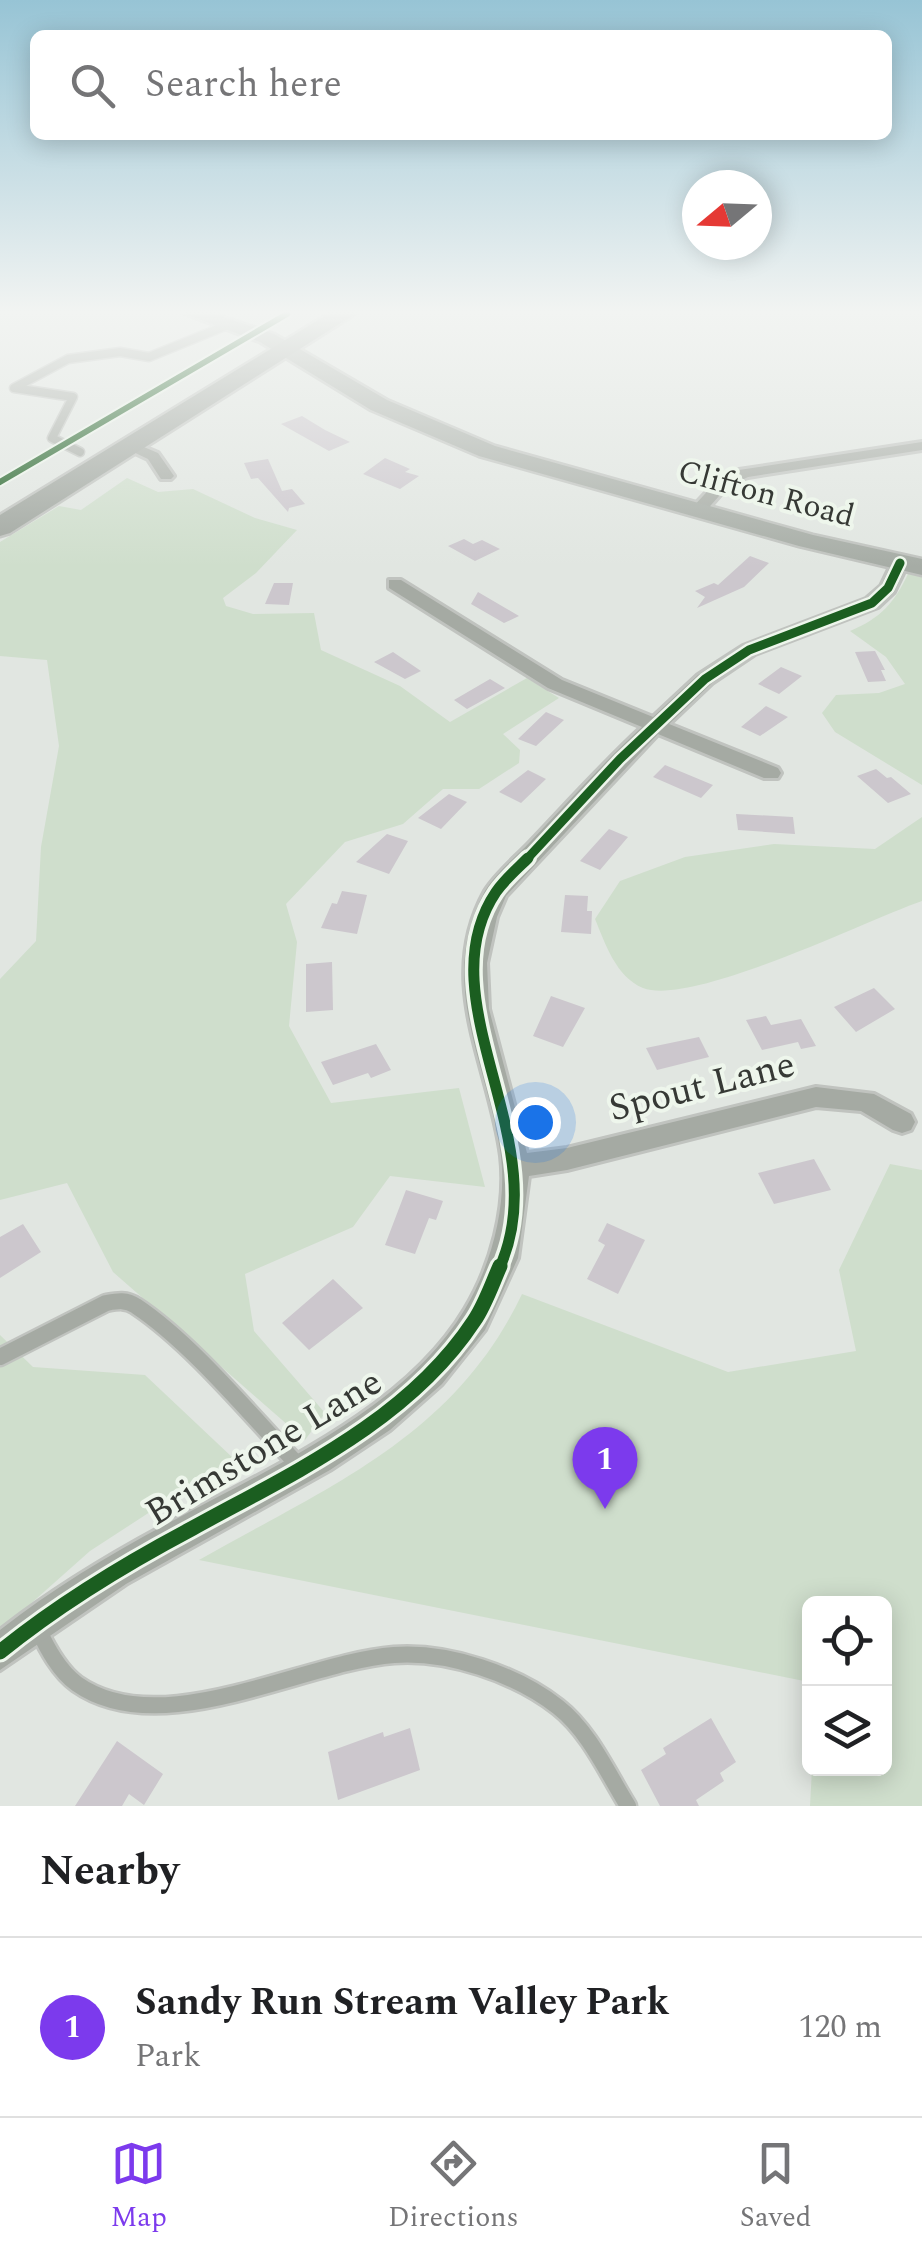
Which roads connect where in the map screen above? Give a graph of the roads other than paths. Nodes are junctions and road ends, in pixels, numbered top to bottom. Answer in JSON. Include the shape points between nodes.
{"nodes":[{"id":1,"x":73,"y":398,"type":"edge"},
{"id":2,"x":177,"y":398,"type":"edge"},
{"id":3,"x":207,"y":398,"type":"edge"},
{"id":4,"x":368,"y":398,"type":"edge"},
{"id":5,"x":132,"y":446,"type":"junction"},
{"id":6,"x":922,"y":446,"type":"edge"},
{"id":7,"x":80,"y":452,"type":"junction"},
{"id":8,"x":166,"y":476,"type":"dead end"},
{"id":9,"x":0,"y":500,"type":"edge"},
{"id":10,"x":698,"y":510,"type":"junction"},
{"id":11,"x":0,"y":527,"type":"edge"},
{"id":12,"x":911,"y":565,"type":"edge"},
{"id":13,"x":396,"y":584,"type":"dead end"},
{"id":14,"x":654,"y":726,"type":"junction"},
{"id":15,"x":771,"y":772,"type":"dead end"},
{"id":16,"x":902,"y":1122,"type":"dead end"},
{"id":17,"x":517,"y":1166,"type":"junction"},
{"id":18,"x":0,"y":1357,"type":"edge"},
{"id":19,"x":301,"y":1468,"type":"junction"},
{"id":20,"x":35,"y":1623,"type":"junction"},
{"id":21,"x":0,"y":1652,"type":"edge"},
{"id":22,"x":628,"y":1806,"type":"edge"}],
"edges":[{"from":1,"to":7,"type":"lane","via":[[52,438]]},
{"from":2,"to":7,"type":"highway"},
{"from":3,"to":5,"type":"highway"},
{"from":4,"to":10,"type":"main road","name":"Clifton Road","via":[[487,451]]},
{"from":5,"to":8,"type":"street","via":[[153,456]]},
{"from":5,"to":11,"type":"highway"},
{"from":6,"to":10,"type":"street","via":[[744,473],[714,490]]},
{"from":7,"to":9,"type":"highway"},
{"from":10,"to":12,"type":"main road","name":"Clifton Road"},
{"from":12,"to":14,"type":"street","name":"Brimstone Lane","via":[[872,603],[731,660]]},
{"from":13,"to":14,"type":"street","via":[[555,684]]},
{"from":14,"to":15,"type":"street"},
{"from":14,"to":17,"type":"street","name":"Brimstone Lane","via":[[514,868],[484,916],[472,989]]},
{"from":16,"to":17,"type":"street","name":"Spout Lane","via":[[865,1101],[816,1097]]},
{"from":17,"to":19,"type":"street","name":"Brimstone Lane","via":[[506,1251],[461,1342],[417,1390]]},
{"from":18,"to":19,"type":"lane","via":[[106,1302],[134,1304]]},
{"from":19,"to":20,"type":"street","name":"Brimstone Lane"},
{"from":20,"to":21,"type":"street","name":"Brimstone Lane"},
{"from":20,"to":22,"type":"lane","via":[[52,1657],[80,1687],[123,1703],[196,1702],[396,1654],[451,1660],[561,1709]]}]}
